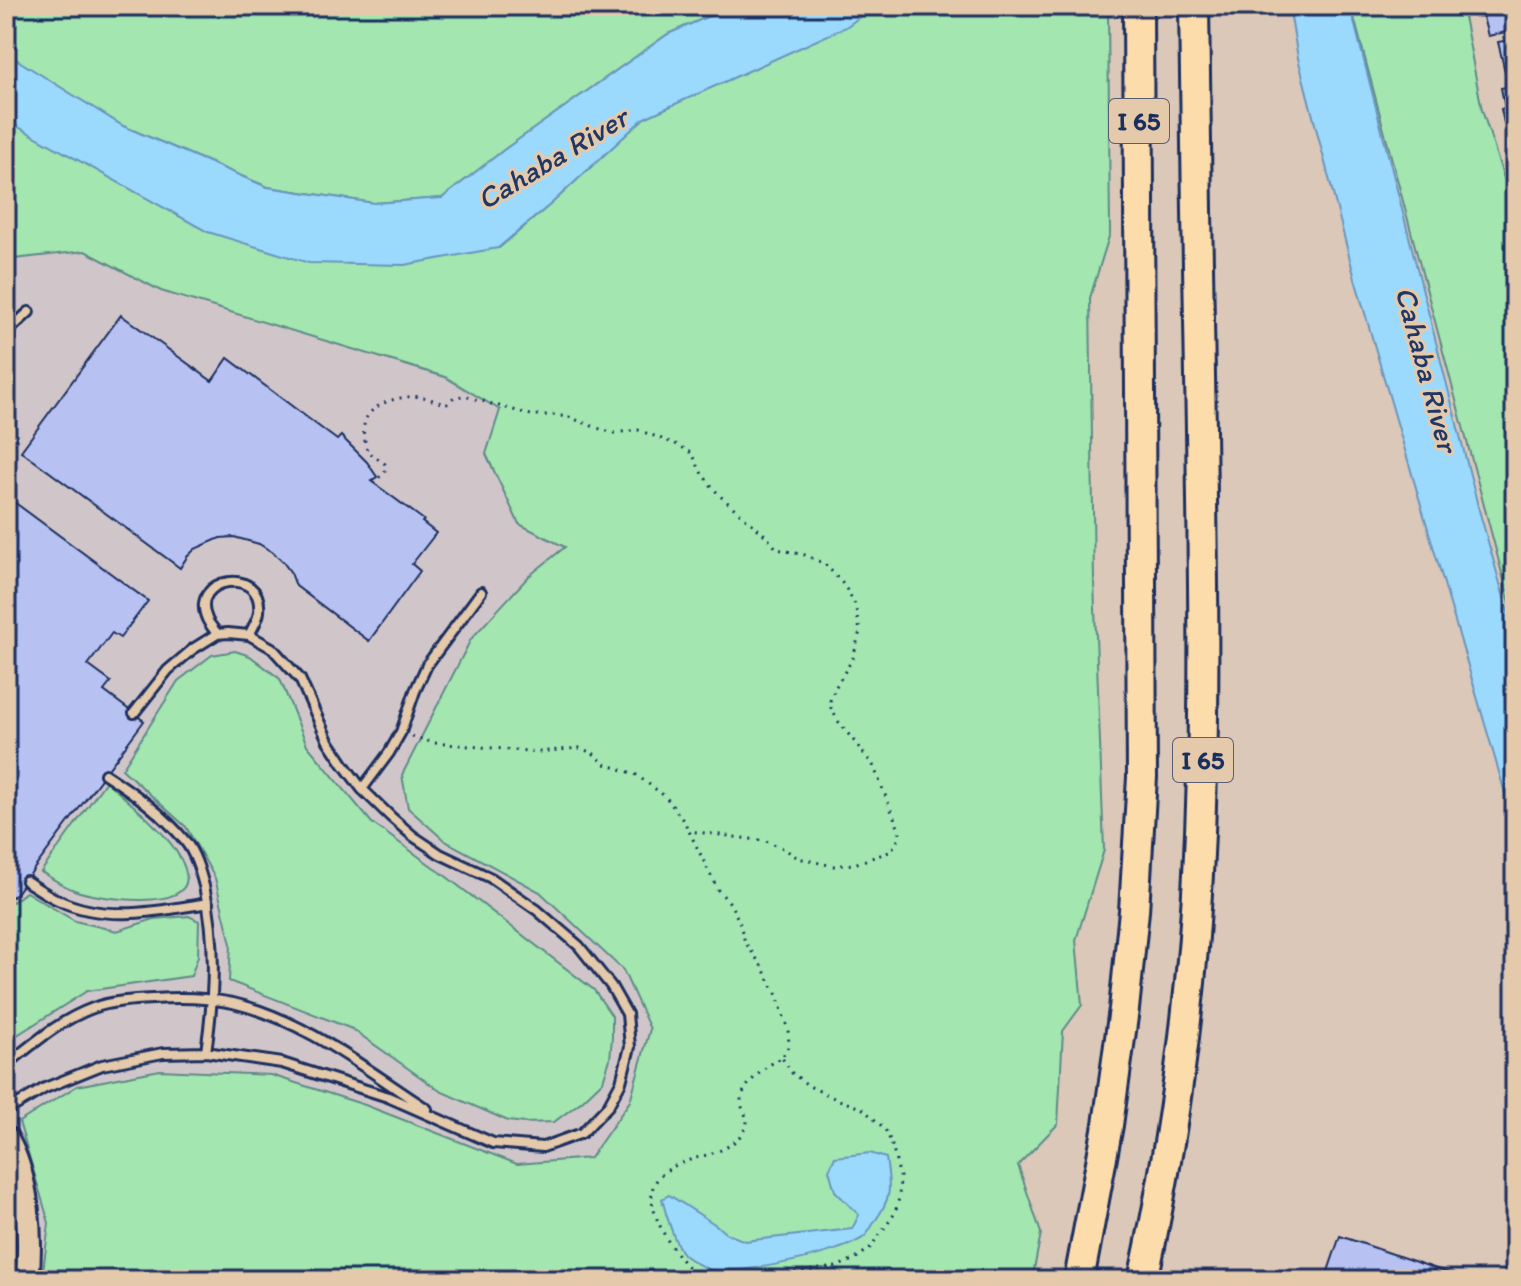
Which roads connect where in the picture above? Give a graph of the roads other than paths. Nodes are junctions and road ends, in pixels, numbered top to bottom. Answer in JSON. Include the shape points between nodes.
{"nodes":[{"id":1,"x":1138,"y":6,"type":"edge"},
{"id":2,"x":1194,"y":6,"type":"edge"},
{"id":3,"x":29,"y":312,"type":"dead end"},
{"id":4,"x":6,"y":333,"type":"edge"},
{"id":5,"x":481,"y":592,"type":"dead end"},
{"id":6,"x":217,"y":634,"type":"junction"},
{"id":7,"x":249,"y":635,"type":"junction"},
{"id":8,"x":134,"y":713,"type":"dead end"},
{"id":9,"x":105,"y":774,"type":"dead end"},
{"id":10,"x":362,"y":789,"type":"junction"},
{"id":11,"x":26,"y":881,"type":"dead end"},
{"id":12,"x":208,"y":903,"type":"junction"},
{"id":13,"x":213,"y":1000,"type":"junction"},
{"id":14,"x":206,"y":1052,"type":"junction"},
{"id":15,"x":6,"y":1065,"type":"edge"},
{"id":16,"x":6,"y":1111,"type":"edge"},
{"id":17,"x":447,"y":1123,"type":"junction"},
{"id":18,"x":6,"y":1138,"type":"edge"},
{"id":19,"x":27,"y":1280,"type":"edge"},
{"id":20,"x":1079,"y":1280,"type":"edge"},
{"id":21,"x":1143,"y":1280,"type":"edge"}],
"edges":[{"from":1,"to":20,"type":"highway","number":"I 65","via":[[1142,777],[1124,1009]]},
{"from":2,"to":21,"type":"highway","number":"I 65","via":[[1204,646],[1199,857],[1175,1101]]},
{"from":3,"to":4,"type":"lane"},
{"from":5,"to":10,"type":"lane","via":[[427,665],[401,732]]},
{"from":6,"to":7,"type":"lane"},
{"from":6,"to":7,"type":"lane","via":[[207,620],[205,603],[214,587],[231,581],[248,586],[258,601]]},
{"from":6,"to":8,"type":"lane","via":[[168,670]]},
{"from":7,"to":10,"type":"lane","via":[[272,648],[300,679],[328,741]]},
{"from":9,"to":12,"type":"lane","via":[[156,811],[187,843]]},
{"from":10,"to":17,"type":"lane","via":[[413,836],[537,910],[579,946],[627,1014],[630,1047],[621,1082],[608,1106],[582,1133],[543,1147],[493,1143]]},
{"from":11,"to":12,"type":"lane","via":[[56,900],[101,913]]},
{"from":12,"to":13,"type":"lane"},
{"from":13,"to":14,"type":"lane"},
{"from":13,"to":15,"type":"lane","via":[[167,998],[93,1008],[56,1027]]},
{"from":13,"to":17,"type":"lane","via":[[249,1008],[327,1043]]},
{"from":14,"to":16,"type":"lane","via":[[163,1053],[102,1065]]},
{"from":14,"to":17,"type":"lane","via":[[282,1063],[388,1097]]},
{"from":18,"to":19,"type":"street","via":[[20,1173],[28,1225]]}]}
